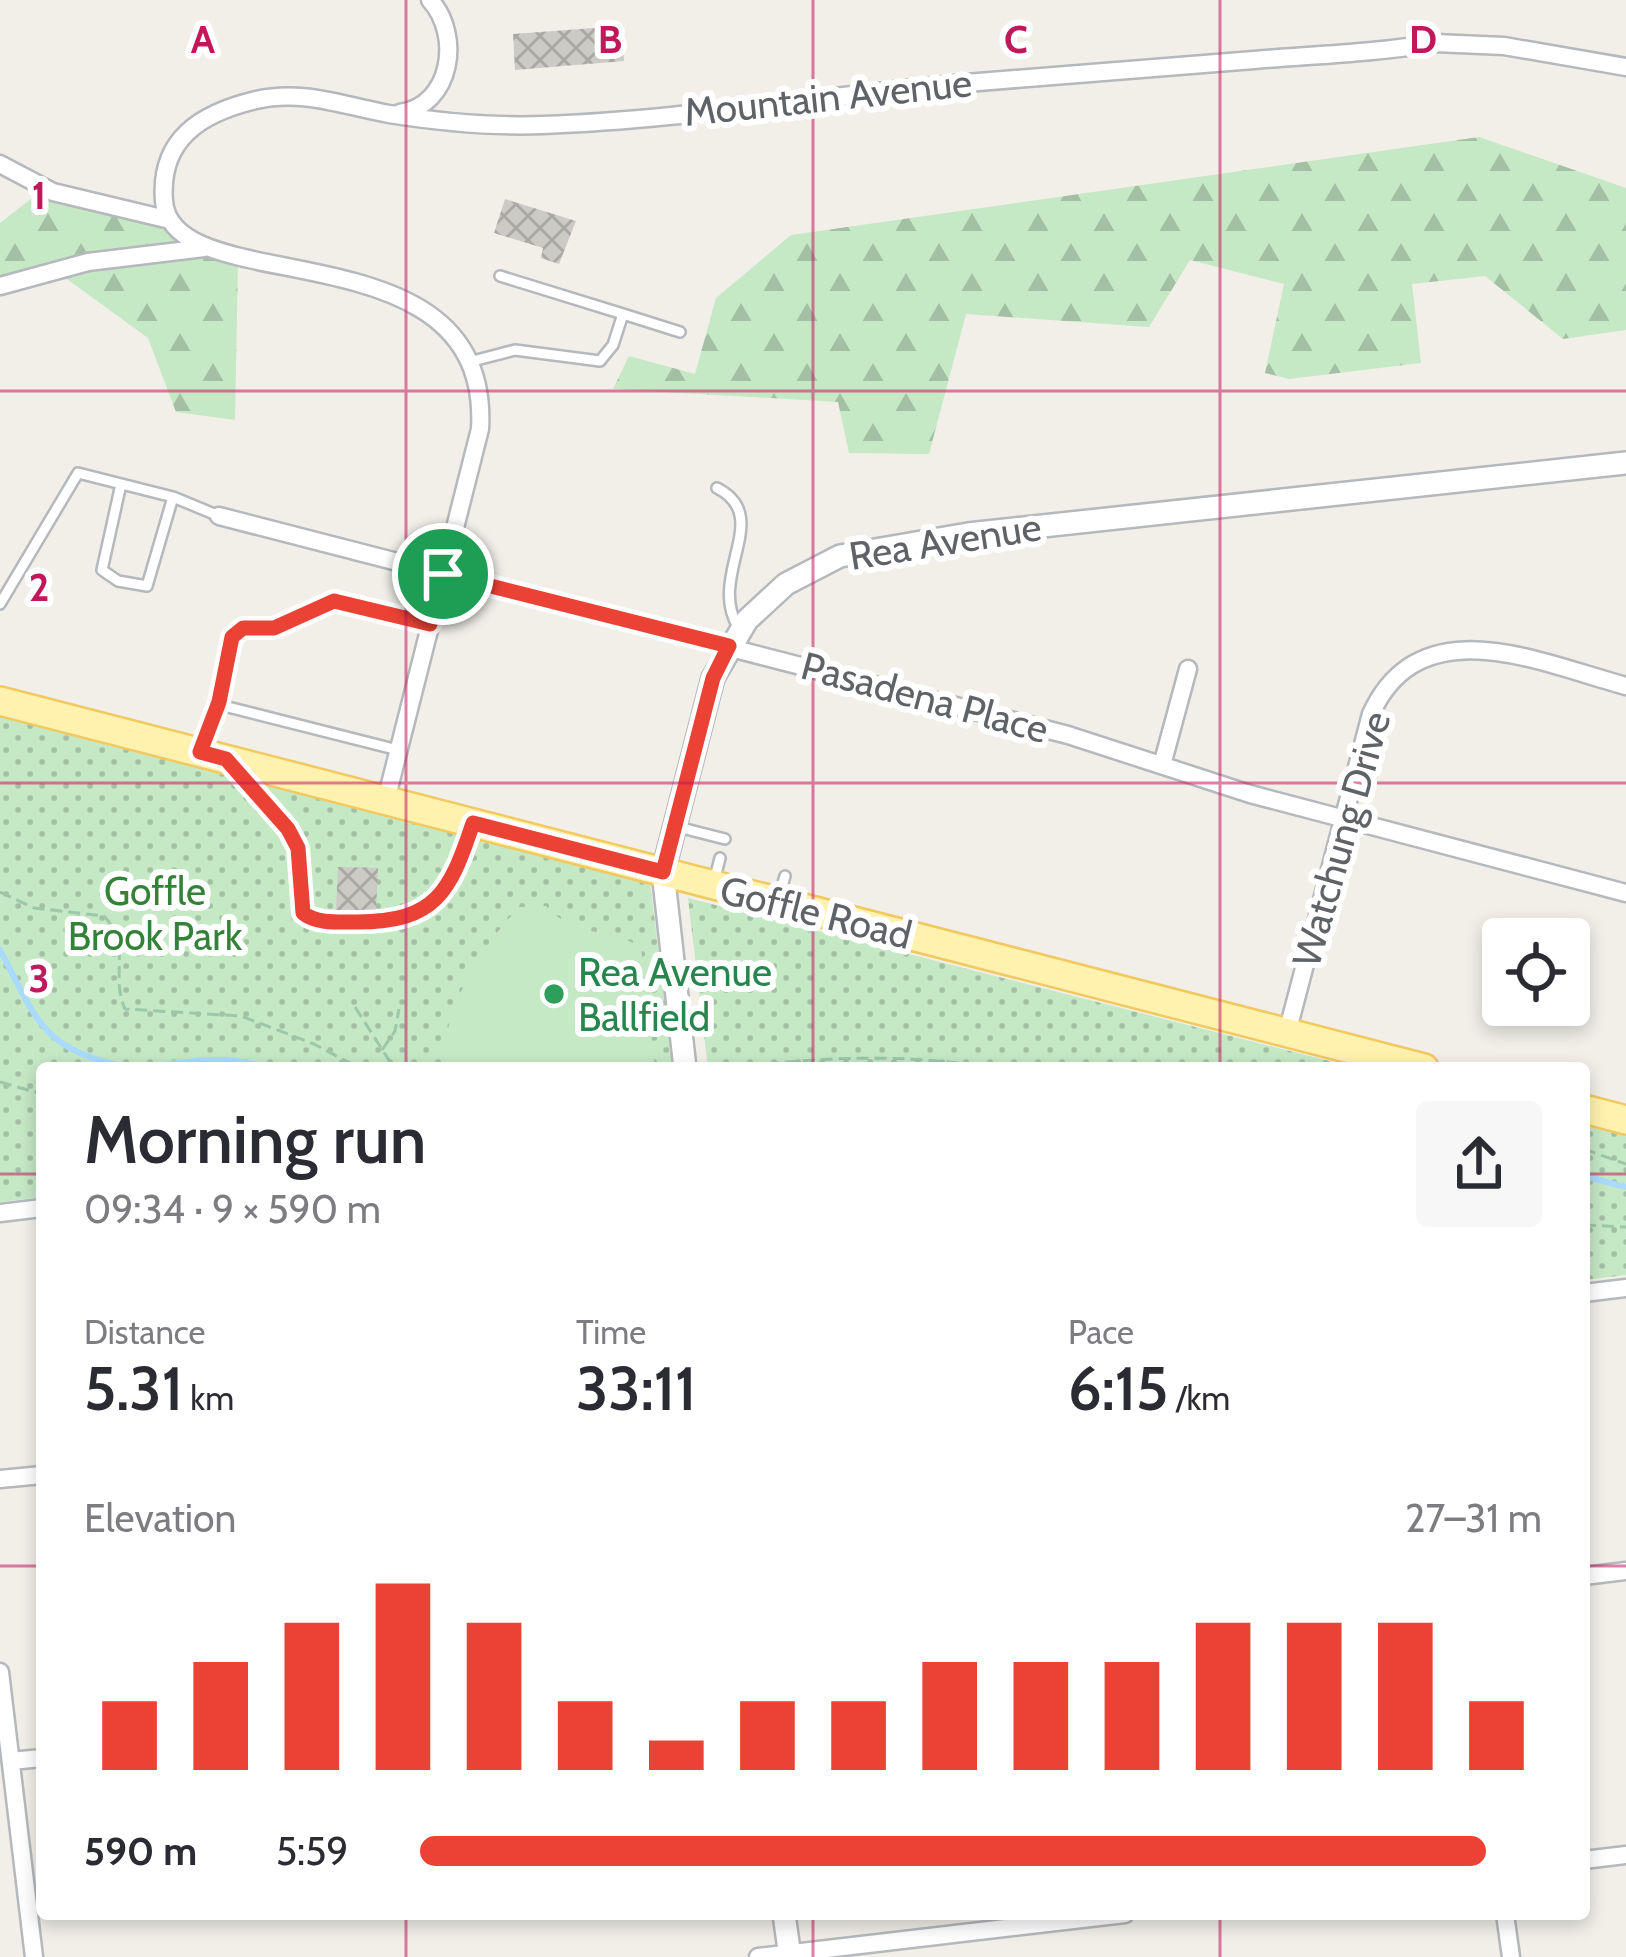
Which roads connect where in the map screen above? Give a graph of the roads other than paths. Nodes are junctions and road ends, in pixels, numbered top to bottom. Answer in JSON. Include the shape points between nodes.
{"nodes":[{"id":1,"x":430,"y":0,"type":"edge"},
{"id":2,"x":1626,"y":67,"type":"edge"},
{"id":3,"x":388,"y":114,"type":"junction"},
{"id":4,"x":0,"y":164,"type":"edge"},
{"id":5,"x":170,"y":220,"type":"junction"},
{"id":6,"x":210,"y":247,"type":"junction"},
{"id":7,"x":500,"y":276,"type":"dead end"},
{"id":8,"x":0,"y":286,"type":"edge"},
{"id":9,"x":623,"y":314,"type":"junction"},
{"id":10,"x":680,"y":332,"type":"dead end"},
{"id":11,"x":469,"y":362,"type":"junction"},
{"id":12,"x":1626,"y":463,"type":"edge"},
{"id":13,"x":121,"y":484,"type":"junction"},
{"id":14,"x":717,"y":488,"type":"dead end"},
{"id":15,"x":172,"y":497,"type":"junction"},
{"id":16,"x":219,"y":515,"type":"joint"},
{"id":17,"x":443,"y":574,"type":"junction"},
{"id":18,"x":0,"y":604,"type":"edge"},
{"id":19,"x":430,"y":624,"type":"junction"},
{"id":20,"x":735,"y":638,"type":"junction"},
{"id":21,"x":1188,"y":669,"type":"dead end"},
{"id":22,"x":1626,"y":686,"type":"edge"},
{"id":23,"x":0,"y":700,"type":"edge"},
{"id":24,"x":219,"y":702,"type":"junction"},
{"id":25,"x":398,"y":750,"type":"junction"},
{"id":26,"x":213,"y":756,"type":"junction"},
{"id":27,"x":1162,"y":765,"type":"junction"},
{"id":28,"x":386,"y":800,"type":"junction"},
{"id":29,"x":1343,"y":818,"type":"junction"},
{"id":30,"x":473,"y":823,"type":"junction"},
{"id":31,"x":674,"y":826,"type":"junction"},
{"id":32,"x":725,"y":839,"type":"dead end"},
{"id":33,"x":663,"y":872,"type":"junction"},
{"id":34,"x":1626,"y":893,"type":"edge"},
{"id":35,"x":1287,"y":1033,"type":"junction"},
{"id":36,"x":684,"y":1062,"type":"edge"},
{"id":37,"x":1401,"y":1062,"type":"edge"},
{"id":38,"x":1590,"y":1111,"type":"edge"},
{"id":39,"x":1626,"y":1120,"type":"edge"},
{"id":40,"x":36,"y":1209,"type":"edge"},
{"id":41,"x":0,"y":1213,"type":"edge"},
{"id":42,"x":1626,"y":1288,"type":"edge"},
{"id":43,"x":1590,"y":1292,"type":"edge"},
{"id":44,"x":36,"y":1475,"type":"edge"},
{"id":45,"x":0,"y":1480,"type":"edge"},
{"id":46,"x":1626,"y":1571,"type":"edge"},
{"id":47,"x":1590,"y":1575,"type":"edge"},
{"id":48,"x":0,"y":1672,"type":"edge"},
{"id":49,"x":3,"y":1726,"type":"edge"},
{"id":50,"x":36,"y":1759,"type":"edge"},
{"id":51,"x":10,"y":1761,"type":"junction"},
{"id":52,"x":1626,"y":1855,"type":"edge"},
{"id":53,"x":1590,"y":1859,"type":"edge"},
{"id":54,"x":785,"y":1920,"type":"edge"},
{"id":55,"x":1076,"y":1920,"type":"edge"},
{"id":56,"x":1506,"y":1920,"type":"edge"},
{"id":57,"x":789,"y":1955,"type":"edge"},
{"id":58,"x":34,"y":1957,"type":"edge"},
{"id":59,"x":758,"y":1957,"type":"edge"},
{"id":60,"x":1511,"y":1957,"type":"edge"}],
"edges":[{"from":1,"to":3,"type":"street","via":[[449,42],[438,92],[409,112]]},
{"from":2,"to":3,"type":"street","name":"Mountain Avenue","via":[[1435,43],[613,120],[487,124]]},
{"from":3,"to":5,"type":"street","name":"Mountain Avenue","via":[[283,96],[201,120],[166,160]]},
{"from":4,"to":5,"type":"street","via":[[53,192]]},
{"from":5,"to":6,"type":"street","via":[[179,234]]},
{"from":6,"to":8,"type":"street","via":[[88,262]]},
{"from":6,"to":11,"type":"street","via":[[396,293],[447,329]]},
{"from":7,"to":9,"type":"lane"},
{"from":9,"to":10,"type":"lane"},
{"from":9,"to":11,"type":"lane","via":[[600,361],[515,350]]},
{"from":11,"to":17,"type":"street","via":[[480,429]]},
{"from":12,"to":20,"type":"street","name":"Rea Avenue","via":[[874,549],[840,556],[786,584]]},
{"from":13,"to":15,"type":"lane"},
{"from":13,"to":15,"type":"lane","via":[[102,570],[118,581],[147,586]]},
{"from":13,"to":18,"type":"lane","via":[[78,473]]},
{"from":14,"to":20,"type":"lane","via":[[742,512],[727,601]]},
{"from":15,"to":16,"type":"lane"},
{"from":16,"to":17,"type":"street","name":"Pasadena Place"},
{"from":17,"to":19,"type":"street"},
{"from":17,"to":20,"type":"street","name":"Pasadena Place"},
{"from":19,"to":24,"type":"lane","via":[[334,601],[274,628],[236,629]]},
{"from":19,"to":25,"type":"street"},
{"from":20,"to":27,"type":"street","name":"Pasadena Place"},
{"from":20,"to":31,"type":"street","name":"Rea Avenue","via":[[713,678]]},
{"from":21,"to":27,"type":"street"},
{"from":22,"to":29,"type":"street","name":"Watchung Drive","via":[[1464,647],[1431,653],[1396,675],[1378,700]]},
{"from":23,"to":26,"type":"main road","name":"Goffle Road"},
{"from":24,"to":25,"type":"lane"},
{"from":24,"to":26,"type":"lane"},
{"from":25,"to":28,"type":"street"},
{"from":26,"to":28,"type":"main road","name":"Goffle Road"},
{"from":26,"to":30,"type":"lane","via":[[295,839],[303,913],[312,920],[403,921],[453,878]]},
{"from":27,"to":29,"type":"street","name":"Pasadena Place"},
{"from":28,"to":30,"type":"main road","name":"Goffle Road"},
{"from":29,"to":34,"type":"street","name":"Pasadena Place"},
{"from":29,"to":35,"type":"street","name":"Watchung Drive"},
{"from":30,"to":33,"type":"main road","name":"Goffle Road"},
{"from":31,"to":32,"type":"lane"},
{"from":31,"to":33,"type":"street","name":"Rea Avenue"},
{"from":33,"to":35,"type":"main road","name":"Goffle Road","via":[[717,872]]},
{"from":33,"to":36,"type":"street","name":"Rea Avenue"},
{"from":35,"to":37,"type":"main road","name":"Goffle Road"},
{"from":38,"to":39,"type":"main road"},
{"from":40,"to":41,"type":"street"},
{"from":42,"to":43,"type":"street"},
{"from":44,"to":45,"type":"street"},
{"from":46,"to":47,"type":"street"},
{"from":48,"to":49,"type":"street"},
{"from":49,"to":51,"type":"street"},
{"from":50,"to":51,"type":"street"},
{"from":51,"to":58,"type":"street"},
{"from":52,"to":53,"type":"street"},
{"from":54,"to":57,"type":"street"},
{"from":55,"to":57,"type":"street"},
{"from":56,"to":60,"type":"street"},
{"from":57,"to":59,"type":"street"}]}
